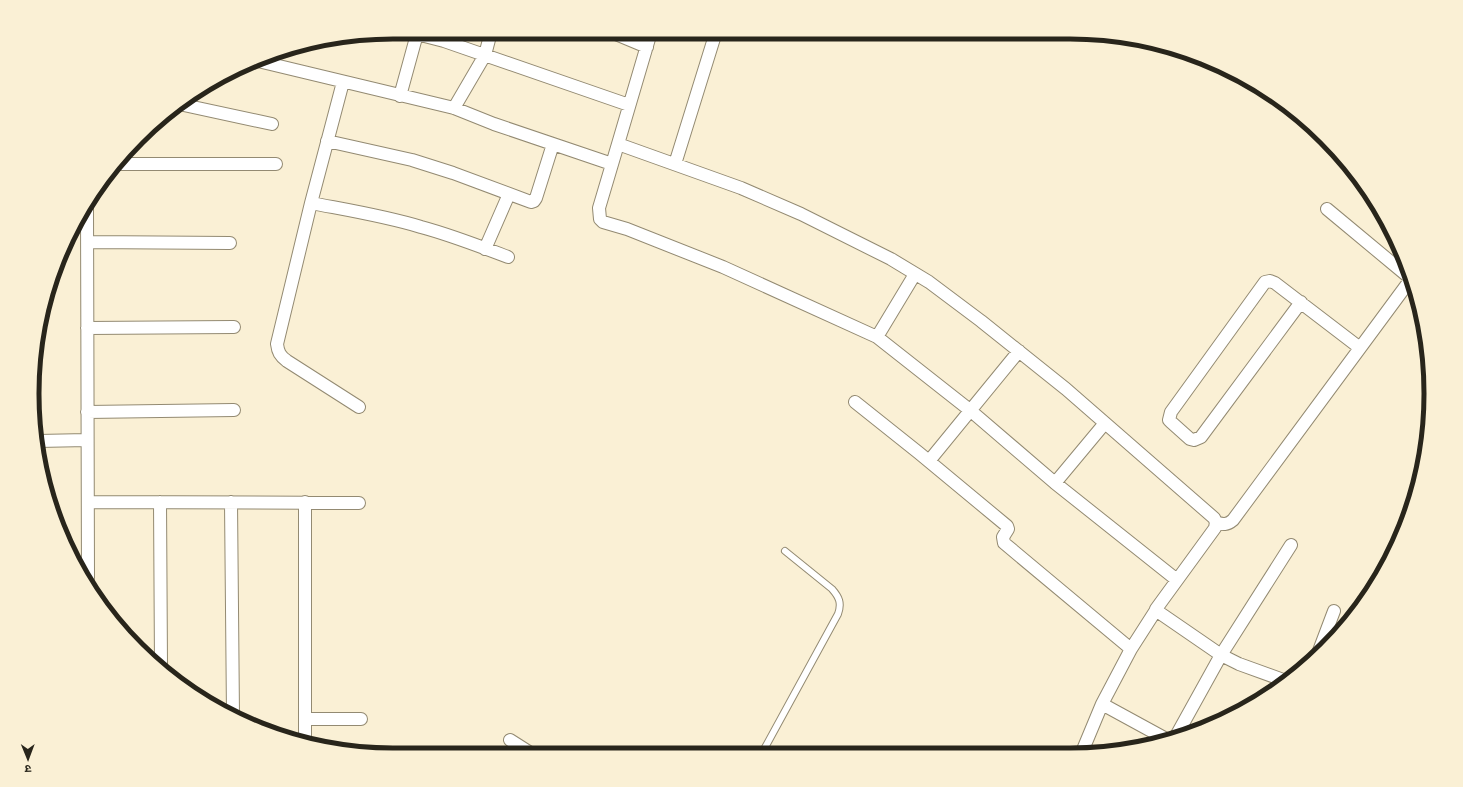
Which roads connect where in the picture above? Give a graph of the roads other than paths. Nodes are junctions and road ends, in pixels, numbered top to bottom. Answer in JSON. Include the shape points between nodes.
{"nodes":[{"id":1,"x":412,"y":39,"type":"edge"},
{"id":2,"x":436,"y":39,"type":"edge"},
{"id":3,"x":489,"y":39,"type":"edge"},
{"id":4,"x":627,"y":39,"type":"edge"},
{"id":5,"x":649,"y":39,"type":"edge"},
{"id":6,"x":714,"y":39,"type":"edge"},
{"id":7,"x":646,"y":47,"type":"junction"},
{"id":8,"x":485,"y":55,"type":"junction"},
{"id":9,"x":266,"y":63,"type":"edge"},
{"id":10,"x":343,"y":82,"type":"junction"},
{"id":11,"x":400,"y":96,"type":"junction"},
{"id":12,"x":629,"y":105,"type":"junction"},
{"id":13,"x":187,"y":106,"type":"edge"},
{"id":14,"x":454,"y":108,"type":"junction"},
{"id":15,"x":272,"y":124,"type":"dead end"},
{"id":16,"x":327,"y":141,"type":"junction"},
{"id":17,"x":553,"y":144,"type":"junction"},
{"id":18,"x":618,"y":144,"type":"junction"},
{"id":19,"x":124,"y":164,"type":"edge"},
{"id":20,"x":276,"y":164,"type":"dead end"},
{"id":21,"x":612,"y":164,"type":"junction"},
{"id":22,"x":675,"y":164,"type":"junction"},
{"id":23,"x":509,"y":194,"type":"junction"},
{"id":24,"x":311,"y":203,"type":"junction"},
{"id":25,"x":1327,"y":209,"type":"dead end"},
{"id":26,"x":87,"y":215,"type":"edge"},
{"id":27,"x":87,"y":242,"type":"junction"},
{"id":28,"x":230,"y":243,"type":"dead end"},
{"id":29,"x":485,"y":249,"type":"junction"},
{"id":30,"x":508,"y":257,"type":"dead end"},
{"id":31,"x":1402,"y":271,"type":"edge"},
{"id":32,"x":915,"y":274,"type":"junction"},
{"id":33,"x":1407,"y":285,"type":"edge"},
{"id":34,"x":1301,"y":302,"type":"junction"},
{"id":35,"x":234,"y":327,"type":"dead end"},
{"id":36,"x":87,"y":328,"type":"junction"},
{"id":37,"x":877,"y":337,"type":"junction"},
{"id":38,"x":1360,"y":348,"type":"junction"},
{"id":39,"x":1019,"y":352,"type":"junction"},
{"id":40,"x":855,"y":402,"type":"dead end"},
{"id":41,"x":359,"y":406,"type":"dead end"},
{"id":42,"x":234,"y":410,"type":"dead end"},
{"id":43,"x":971,"y":411,"type":"junction"},
{"id":44,"x":87,"y":412,"type":"junction"},
{"id":45,"x":1105,"y":423,"type":"junction"},
{"id":46,"x":87,"y":440,"type":"junction"},
{"id":47,"x":42,"y":441,"type":"edge"},
{"id":48,"x":929,"y":461,"type":"junction"},
{"id":49,"x":1054,"y":483,"type":"junction"},
{"id":50,"x":88,"y":502,"type":"junction"},
{"id":51,"x":160,"y":502,"type":"junction"},
{"id":52,"x":232,"y":502,"type":"junction"},
{"id":53,"x":305,"y":502,"type":"junction"},
{"id":54,"x":359,"y":503,"type":"dead end"},
{"id":55,"x":1216,"y":522,"type":"junction"},
{"id":56,"x":1291,"y":545,"type":"dead end"},
{"id":57,"x":785,"y":550,"type":"dead end"},
{"id":58,"x":88,"y":574,"type":"edge"},
{"id":59,"x":1177,"y":580,"type":"junction"},
{"id":60,"x":1156,"y":610,"type":"junction"},
{"id":61,"x":1334,"y":611,"type":"dead end"},
{"id":62,"x":1323,"y":641,"type":"edge"},
{"id":63,"x":1131,"y":649,"type":"junction"},
{"id":64,"x":1221,"y":655,"type":"junction"},
{"id":65,"x":161,"y":661,"type":"edge"},
{"id":66,"x":1280,"y":679,"type":"edge"},
{"id":67,"x":1102,"y":704,"type":"junction"},
{"id":68,"x":233,"y":709,"type":"edge"},
{"id":69,"x":305,"y":719,"type":"junction"},
{"id":70,"x":361,"y":719,"type":"dead end"},
{"id":71,"x":1179,"y":730,"type":"edge"},
{"id":72,"x":1161,"y":736,"type":"edge"},
{"id":73,"x":305,"y":737,"type":"edge"},
{"id":74,"x":510,"y":740,"type":"dead end"},
{"id":75,"x":1084,"y":747,"type":"edge"},
{"id":76,"x":523,"y":748,"type":"edge"},
{"id":77,"x":765,"y":748,"type":"edge"}],
"edges":[{"from":1,"to":11,"type":"street"},
{"from":2,"to":8,"type":"street"},
{"from":3,"to":8,"type":"street"},
{"from":4,"to":7,"type":"street"},
{"from":5,"to":7,"type":"street"},
{"from":6,"to":22,"type":"street"},
{"from":7,"to":12,"type":"street"},
{"from":8,"to":12,"type":"street"},
{"from":8,"to":14,"type":"street"},
{"from":9,"to":10,"type":"street"},
{"from":10,"to":11,"type":"street"},
{"from":10,"to":16,"type":"street"},
{"from":11,"to":14,"type":"street"},
{"from":12,"to":18,"type":"street"},
{"from":13,"to":15,"type":"street"},
{"from":14,"to":17,"type":"street"},
{"from":16,"to":23,"type":"street","via":[[412,160]]},
{"from":16,"to":24,"type":"street"},
{"from":17,"to":21,"type":"street"},
{"from":17,"to":23,"type":"street","via":[[534,201],[528,202]]},
{"from":18,"to":21,"type":"street"},
{"from":18,"to":22,"type":"street"},
{"from":19,"to":20,"type":"street"},
{"from":21,"to":37,"type":"street","via":[[599,208],[600,219],[603,222],[660,241],[723,267]]},
{"from":22,"to":32,"type":"street","via":[[741,188],[801,214],[891,259]]},
{"from":23,"to":29,"type":"street"},
{"from":24,"to":29,"type":"street","via":[[420,226]]},
{"from":24,"to":41,"type":"street","via":[[278,350],[286,361]]},
{"from":25,"to":31,"type":"street"},
{"from":26,"to":27,"type":"street"},
{"from":27,"to":28,"type":"street"},
{"from":27,"to":36,"type":"street"},
{"from":29,"to":30,"type":"street"},
{"from":32,"to":37,"type":"street"},
{"from":32,"to":39,"type":"street"},
{"from":33,"to":38,"type":"street"},
{"from":34,"to":34,"type":"street","via":[[1275,283],[1265,282],[1171,412],[1171,422],[1190,438],[1194,440],[1201,437]]},
{"from":34,"to":38,"type":"street"},
{"from":35,"to":36,"type":"street"},
{"from":36,"to":44,"type":"street"},
{"from":37,"to":43,"type":"street"},
{"from":38,"to":55,"type":"street","via":[[1233,520],[1223,525]]},
{"from":39,"to":43,"type":"street"},
{"from":39,"to":45,"type":"street"},
{"from":40,"to":48,"type":"street"},
{"from":42,"to":44,"type":"street"},
{"from":43,"to":48,"type":"street"},
{"from":43,"to":49,"type":"street"},
{"from":44,"to":46,"type":"street"},
{"from":45,"to":49,"type":"street"},
{"from":45,"to":55,"type":"street"},
{"from":46,"to":47,"type":"street"},
{"from":46,"to":50,"type":"street"},
{"from":48,"to":63,"type":"street","via":[[1007,526],[1007,532],[1002,537],[1004,543]]},
{"from":49,"to":59,"type":"street"},
{"from":50,"to":51,"type":"street"},
{"from":50,"to":58,"type":"street"},
{"from":51,"to":52,"type":"street"},
{"from":51,"to":65,"type":"street"},
{"from":52,"to":53,"type":"street"},
{"from":52,"to":68,"type":"street"},
{"from":53,"to":54,"type":"street"},
{"from":53,"to":69,"type":"street"},
{"from":55,"to":59,"type":"street","via":[[1215,528]]},
{"from":56,"to":64,"type":"street"},
{"from":57,"to":77,"type":"lane","via":[[838,595],[840,607]]},
{"from":59,"to":60,"type":"street"},
{"from":60,"to":63,"type":"street"},
{"from":60,"to":64,"type":"street"},
{"from":61,"to":62,"type":"street"},
{"from":63,"to":67,"type":"street"},
{"from":64,"to":66,"type":"street"},
{"from":64,"to":71,"type":"street"},
{"from":67,"to":72,"type":"street"},
{"from":67,"to":75,"type":"street"},
{"from":69,"to":70,"type":"street"},
{"from":69,"to":73,"type":"street"},
{"from":74,"to":76,"type":"street"}]}
